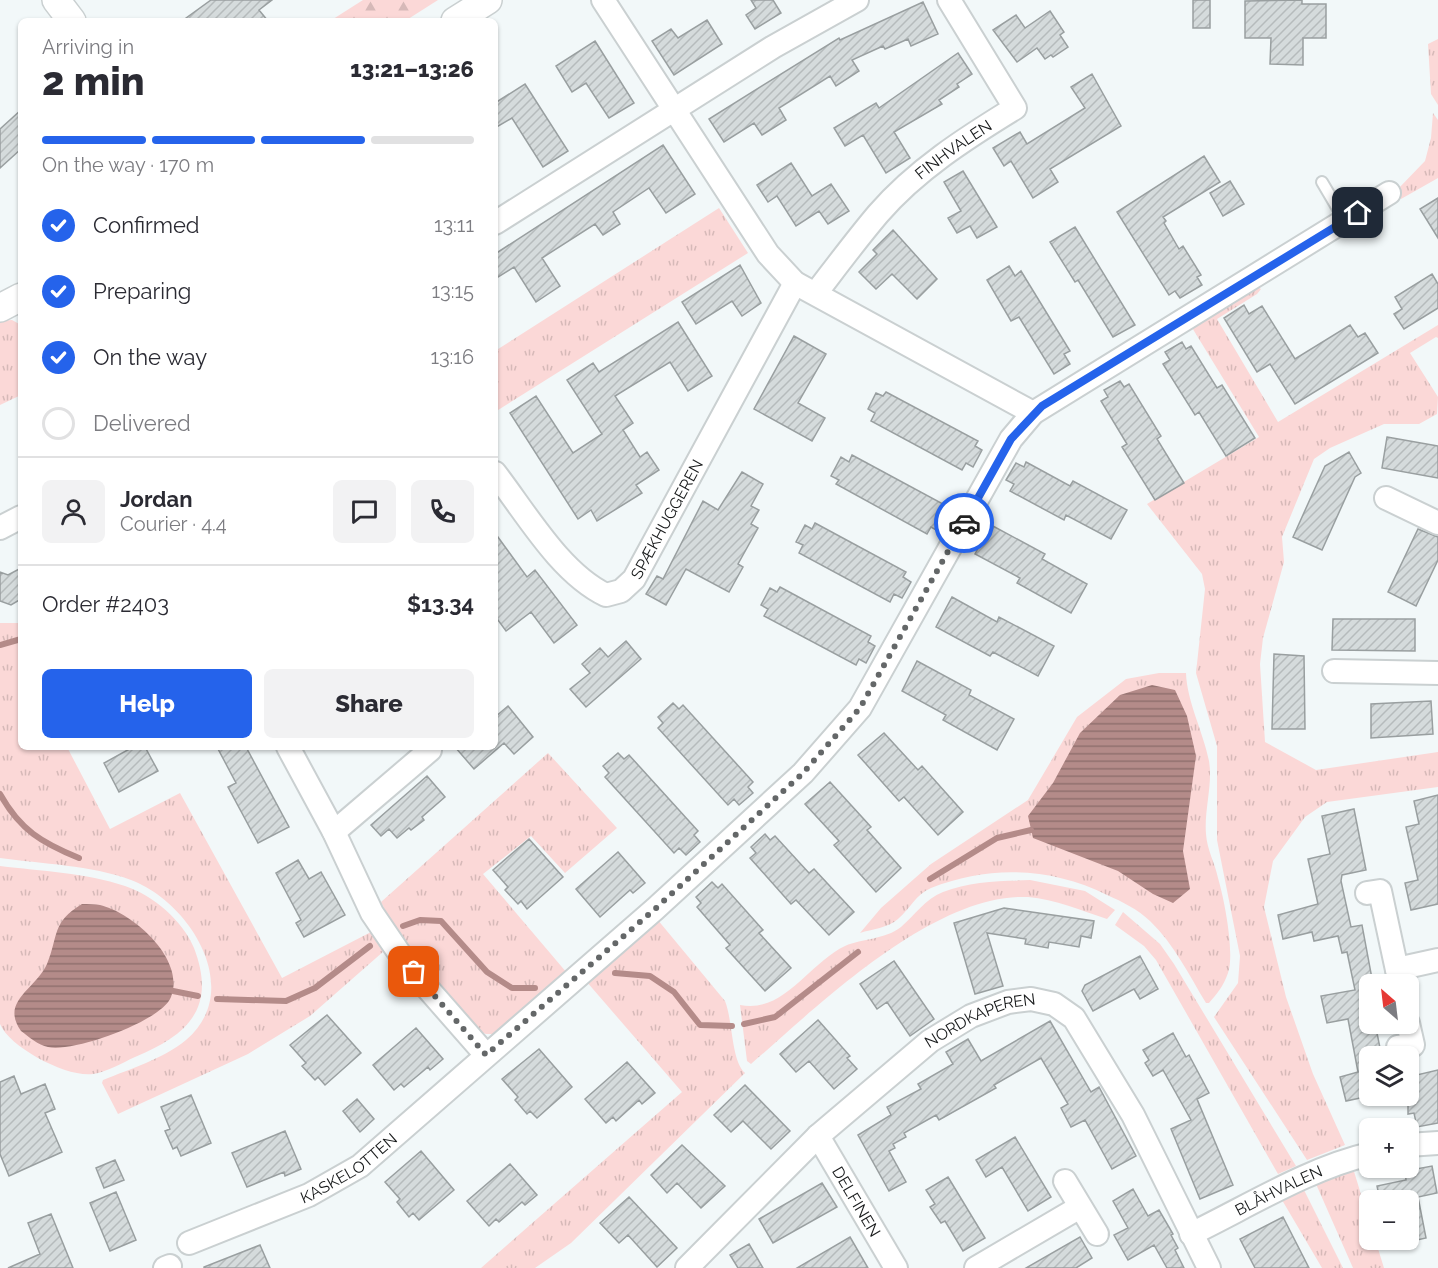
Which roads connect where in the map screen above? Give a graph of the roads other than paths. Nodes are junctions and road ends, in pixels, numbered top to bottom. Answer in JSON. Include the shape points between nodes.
{"nodes":[{"id":1,"x":57,"y":0,"type":"edge"},
{"id":2,"x":488,"y":0,"type":"edge"},
{"id":3,"x":603,"y":0,"type":"edge"},
{"id":4,"x":857,"y":0,"type":"edge"},
{"id":5,"x":949,"y":0,"type":"edge"},
{"id":6,"x":70,"y":18,"type":"edge"},
{"id":7,"x":460,"y":18,"type":"edge"},
{"id":8,"x":674,"y":112,"type":"junction"},
{"id":9,"x":1322,"y":182,"type":"dead end"},
{"id":10,"x":1389,"y":193,"type":"dead end"},
{"id":11,"x":498,"y":221,"type":"edge"},
{"id":12,"x":1345,"y":221,"type":"junction"},
{"id":13,"x":795,"y":284,"type":"junction"},
{"id":14,"x":816,"y":293,"type":"junction"},
{"id":15,"x":1033,"y":413,"type":"junction"},
{"id":16,"x":498,"y":477,"type":"edge"},
{"id":17,"x":1386,"y":498,"type":"dead end"},
{"id":18,"x":18,"y":519,"type":"edge"},
{"id":19,"x":1438,"y":523,"type":"edge"},
{"id":20,"x":0,"y":528,"type":"edge"},
{"id":21,"x":1334,"y":671,"type":"dead end"},
{"id":22,"x":1438,"y":672,"type":"edge"},
{"id":23,"x":290,"y":750,"type":"edge"},
{"id":24,"x":430,"y":750,"type":"dead end"},
{"id":25,"x":334,"y":832,"type":"junction"},
{"id":26,"x":1367,"y":893,"type":"dead end"},
{"id":27,"x":1438,"y":960,"type":"edge"},
{"id":28,"x":1398,"y":974,"type":"edge"},
{"id":29,"x":1403,"y":974,"type":"edge"},
{"id":30,"x":1410,"y":1034,"type":"edge"},
{"id":31,"x":1406,"y":1046,"type":"edge"},
{"id":32,"x":486,"y":1055,"type":"junction"},
{"id":33,"x":818,"y":1136,"type":"junction"},
{"id":34,"x":1438,"y":1143,"type":"edge"},
{"id":35,"x":1419,"y":1144,"type":"edge"},
{"id":36,"x":1359,"y":1156,"type":"edge"},
{"id":37,"x":1065,"y":1181,"type":"dead end"},
{"id":38,"x":1080,"y":1207,"type":"junction"},
{"id":39,"x":1096,"y":1234,"type":"dead end"},
{"id":40,"x":1191,"y":1234,"type":"junction"},
{"id":41,"x":189,"y":1243,"type":"dead end"},
{"id":42,"x":687,"y":1268,"type":"edge"},
{"id":43,"x":896,"y":1268,"type":"edge"},
{"id":44,"x":976,"y":1268,"type":"edge"},
{"id":45,"x":1209,"y":1268,"type":"edge"}],
"edges":[{"from":1,"to":6,"type":"street"},
{"from":2,"to":7,"type":"street"},
{"from":3,"to":8,"type":"street"},
{"from":4,"to":8,"type":"street","via":[[773,47]]},
{"from":5,"to":14,"type":"street","name":"FINHVALEN","via":[[1015,108],[962,141],[912,181],[879,213]]},
{"from":8,"to":11,"type":"street"},
{"from":8,"to":13,"type":"street","via":[[768,254]]},
{"from":9,"to":12,"type":"lane"},
{"from":10,"to":12,"type":"street","name":"KASKELOTTEN"},
{"from":12,"to":15,"type":"street","name":"KASKELOTTEN"},
{"from":13,"to":14,"type":"street"},
{"from":13,"to":16,"type":"street","name":"SPÆKHUGGEREN","via":[[634,579],[621,591],[606,595],[566,565]]},
{"from":14,"to":15,"type":"street"},
{"from":15,"to":32,"type":"street","name":"KASKELOTTEN","via":[[1011,439],[860,708],[803,773],[655,909]]},
{"from":17,"to":19,"type":"street"},
{"from":18,"to":20,"type":"street"},
{"from":21,"to":22,"type":"street"},
{"from":23,"to":25,"type":"street"},
{"from":24,"to":25,"type":"street"},
{"from":25,"to":32,"type":"street","via":[[372,913],[408,966]]},
{"from":26,"to":28,"type":"street","via":[[1380,891]]},
{"from":27,"to":29,"type":"street"},
{"from":30,"to":31,"type":"street","via":[[1413,1045]]},
{"from":32,"to":41,"type":"street","name":"KASKELOTTEN","via":[[360,1166],[309,1196]]},
{"from":33,"to":40,"type":"street","name":"NORDKAPEREN","via":[[930,1041],[971,1016],[1008,1002],[1031,999],[1054,1004],[1074,1018],[1133,1115]]},
{"from":33,"to":42,"type":"street","name":"NORDKAPEREN"},
{"from":33,"to":43,"type":"street","name":"DELFINEN"},
{"from":34,"to":35,"type":"street"},
{"from":36,"to":40,"type":"street","name":"BLÅHVALEN"},
{"from":37,"to":38,"type":"street"},
{"from":38,"to":39,"type":"street"},
{"from":38,"to":44,"type":"street"},
{"from":40,"to":45,"type":"street","name":"NORDKAPEREN"}]}
